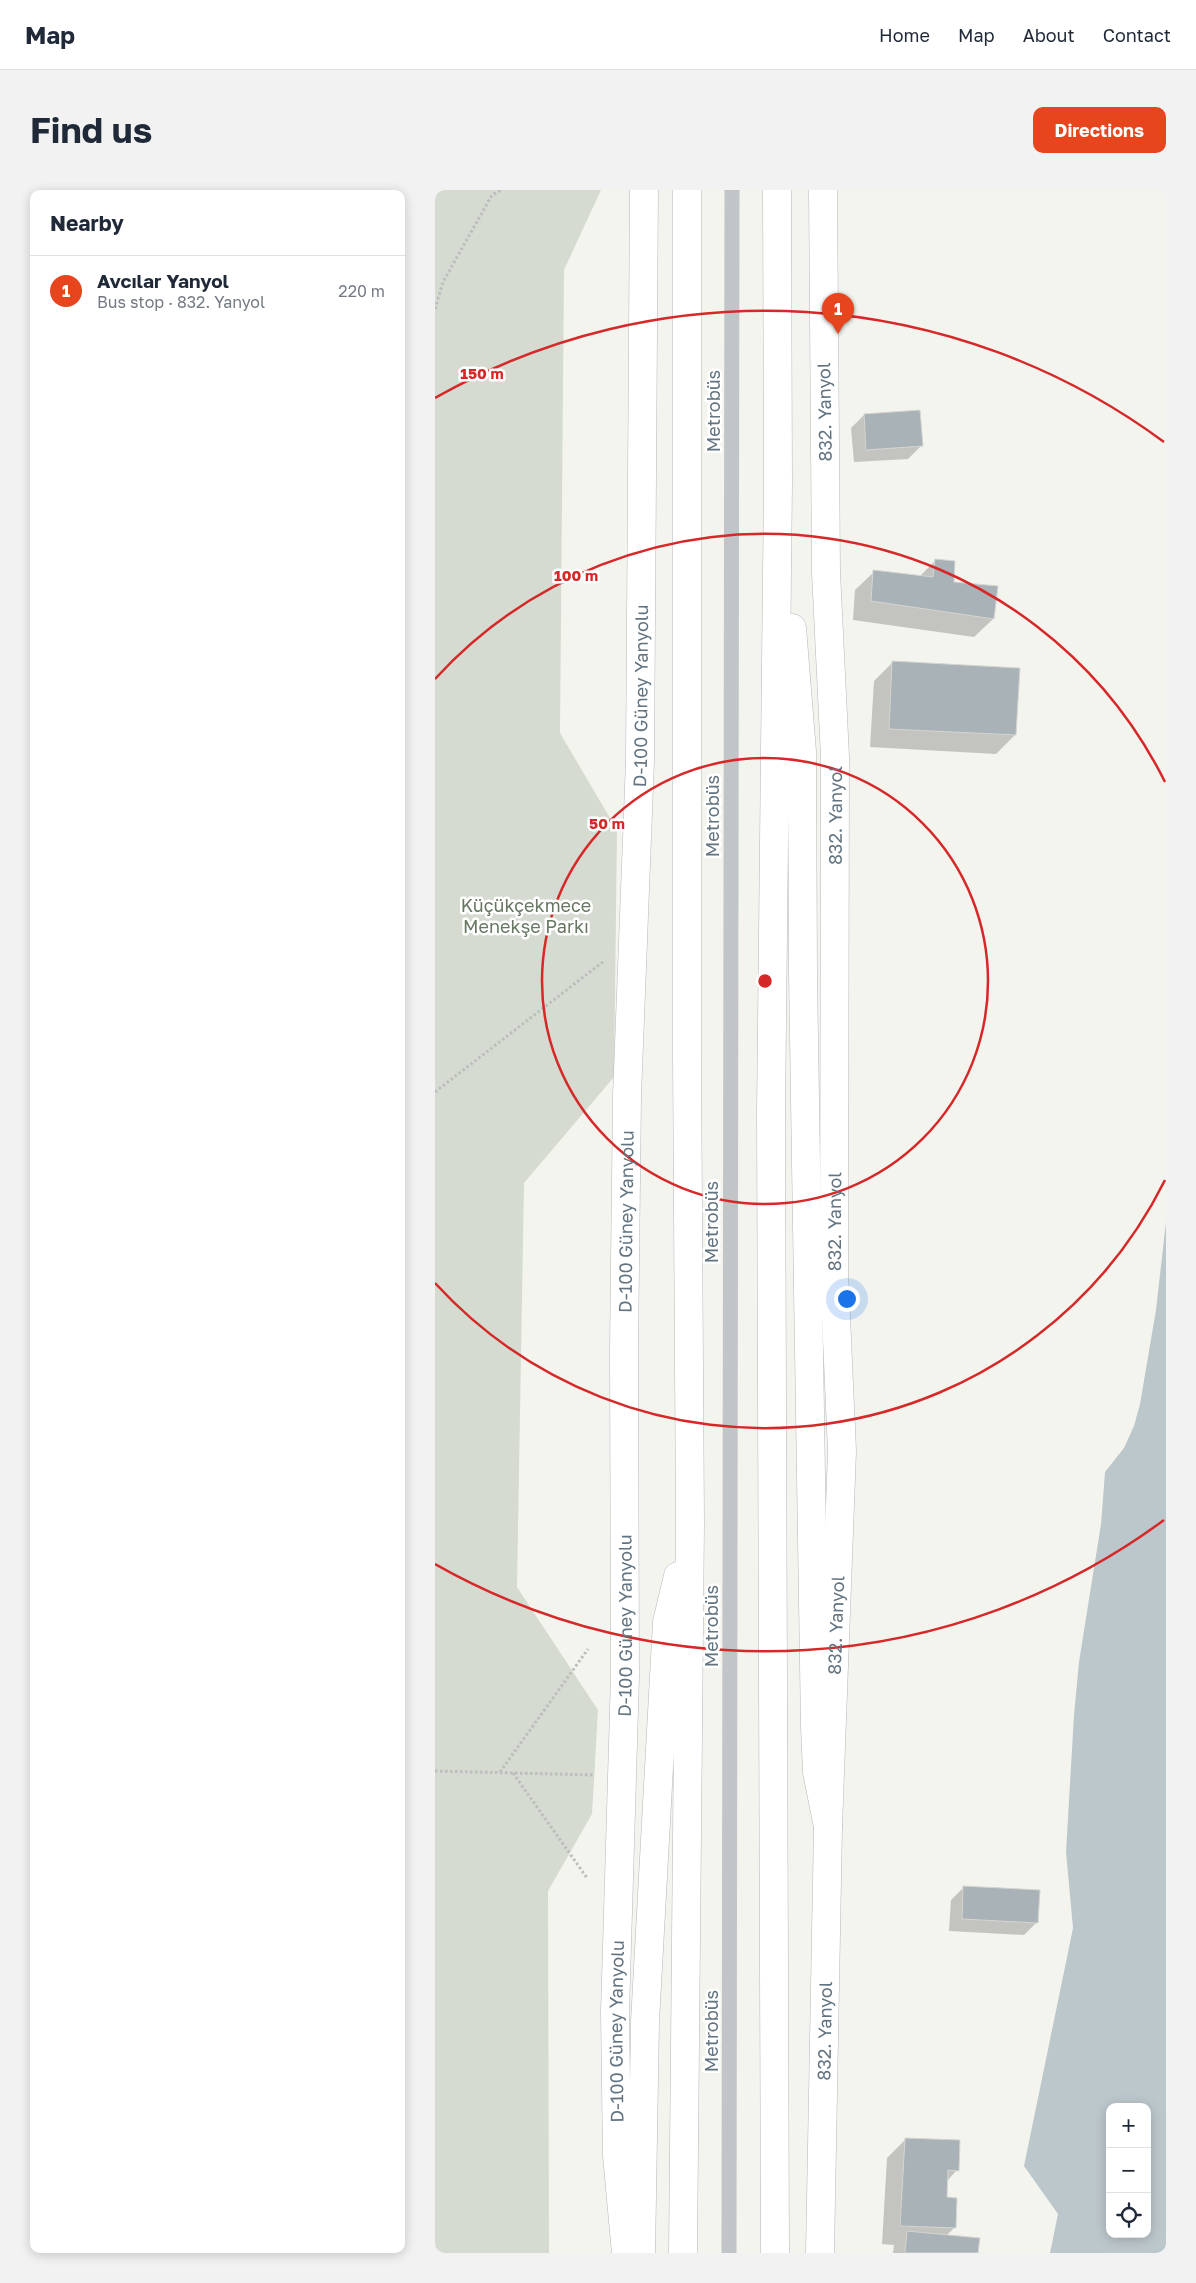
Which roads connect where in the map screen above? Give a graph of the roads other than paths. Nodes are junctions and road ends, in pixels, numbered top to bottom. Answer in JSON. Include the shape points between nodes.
{"nodes":[{"id":1,"x":644,"y":190,"type":"edge"},
{"id":2,"x":687,"y":190,"type":"edge"},
{"id":3,"x":732,"y":190,"type":"edge"},
{"id":4,"x":777,"y":190,"type":"edge"},
{"id":5,"x":823,"y":190,"type":"edge"},
{"id":6,"x":778,"y":484,"type":"junction"},
{"id":7,"x":690,"y":1524,"type":"junction"},
{"id":8,"x":828,"y":1827,"type":"junction"},
{"id":9,"x":626,"y":2253,"type":"edge"},
{"id":10,"x":641,"y":2253,"type":"edge"},
{"id":11,"x":683,"y":2253,"type":"edge"},
{"id":12,"x":729,"y":2253,"type":"edge"},
{"id":13,"x":775,"y":2253,"type":"edge"},
{"id":14,"x":820,"y":2253,"type":"edge"}],
"edges":[{"from":1,"to":9,"type":"main road","name":"D-100 Güney Yanyolu","via":[[640,761],[627,1096],[625,1676],[615,2013],[617,2156]]},
{"from":2,"to":7,"type":"main road"},
{"from":3,"to":12,"type":"lane","name":"Metrobüs"},
{"from":4,"to":6,"type":"main road"},
{"from":5,"to":8,"type":"main road","name":"832. Yanyol","via":[[826,572],[835,757],[834,1272],[842,1450]]},
{"from":6,"to":8,"type":"main road","via":[[802,752],[815,1727],[817,1772]]},
{"from":6,"to":13,"type":"main road","via":[[771,1112]]},
{"from":7,"to":10,"type":"main road","via":[[667,1622],[645,2022]]},
{"from":7,"to":11,"type":"main road"},
{"from":8,"to":14,"type":"main road","name":"832. Yanyol"}]}
